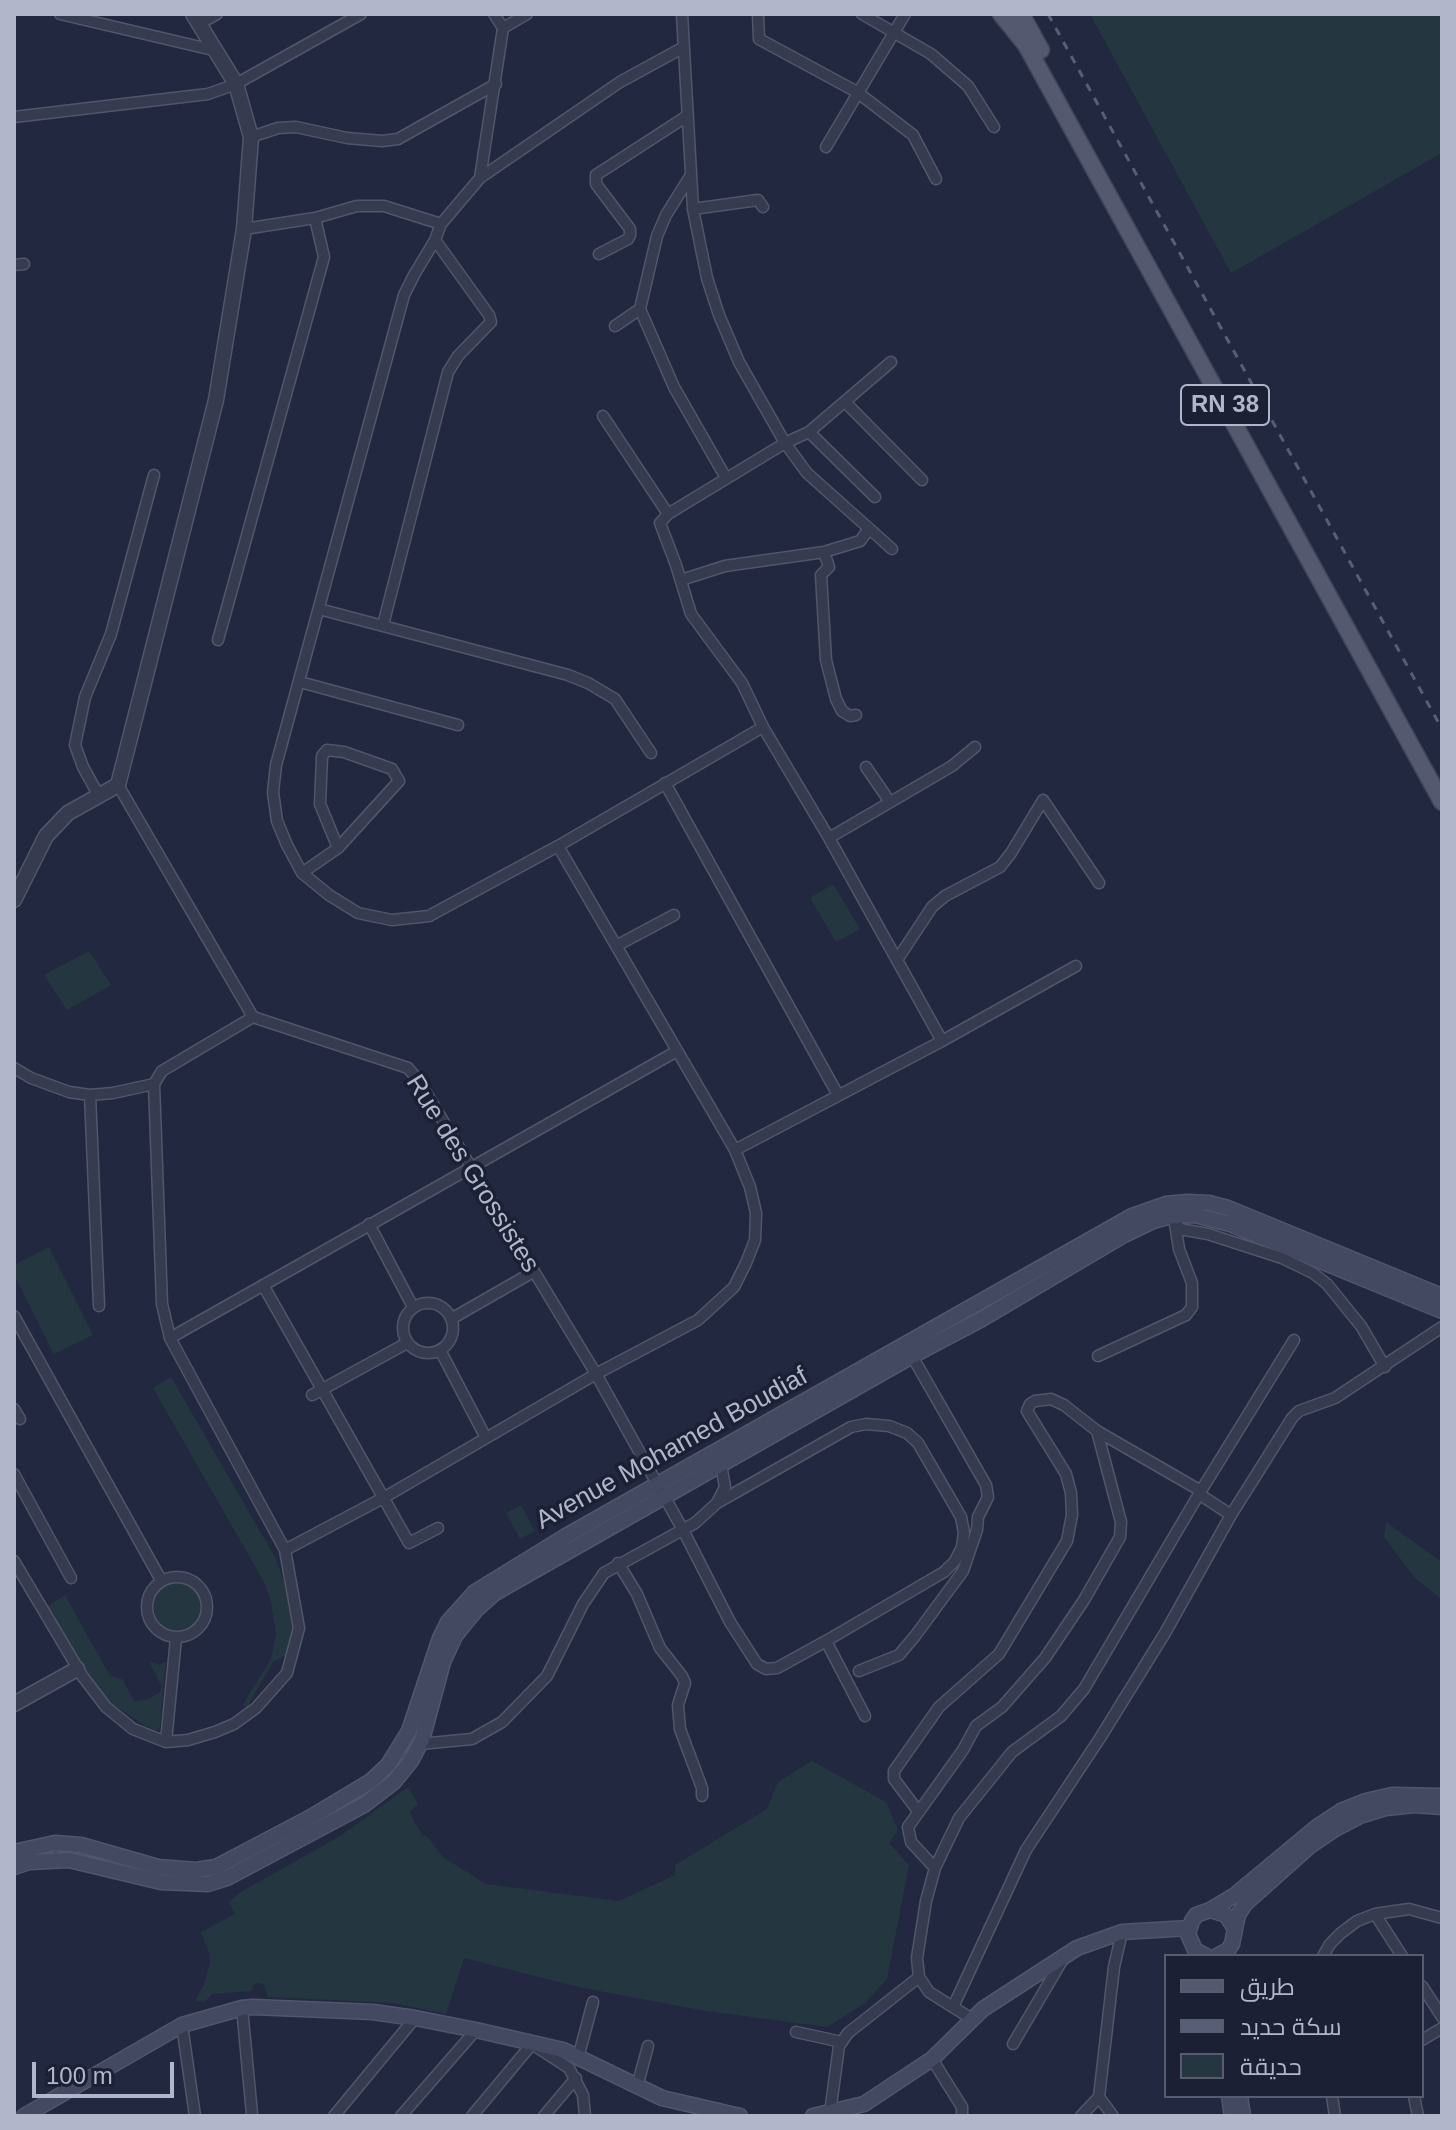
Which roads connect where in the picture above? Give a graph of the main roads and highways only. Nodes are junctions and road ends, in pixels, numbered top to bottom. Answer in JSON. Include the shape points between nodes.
{"nodes":[{"id":1,"x":1001,"y":14,"type":"edge"},
{"id":2,"x":1021,"y":14,"type":"edge"},
{"id":3,"x":1112,"y":191,"type":"junction"},
{"id":4,"x":1442,"y":786,"type":"edge"},
{"id":5,"x":1442,"y":802,"type":"edge"},
{"id":6,"x":1171,"y":1215,"type":"junction"},
{"id":7,"x":1442,"y":1296,"type":"edge"},
{"id":8,"x":1442,"y":1311,"type":"edge"},
{"id":9,"x":661,"y":1491,"type":"junction"},
{"id":10,"x":1442,"y":1796,"type":"edge"},
{"id":11,"x":1442,"y":1807,"type":"edge"},
{"id":12,"x":14,"y":1852,"type":"edge"},
{"id":13,"x":14,"y":1867,"type":"edge"},
{"id":14,"x":1210,"y":1910,"type":"junction"},
{"id":15,"x":1189,"y":1928,"type":"junction"},
{"id":16,"x":1235,"y":1929,"type":"junction"},
{"id":17,"x":1200,"y":1954,"type":"edge"},
{"id":18,"x":1224,"y":1954,"type":"edge"},
{"id":19,"x":861,"y":2110,"type":"edge"},
{"id":20,"x":706,"y":2113,"type":"edge"},
{"id":21,"x":830,"y":2115,"type":"edge"},
{"id":22,"x":24,"y":2116,"type":"edge"},
{"id":23,"x":740,"y":2116,"type":"edge"},
{"id":24,"x":813,"y":2116,"type":"edge"}],
"edges":[{"from":1,"to":3,"type":"main road","number":"RN 38","via":[[1026,45]]},
{"from":2,"to":3,"type":"main road","number":"RN 38"},
{"from":3,"to":4,"type":"main road","number":"RN 38"},
{"from":3,"to":5,"type":"main road","number":"RN 38"},
{"from":6,"to":7,"type":"main road","name":"Avenue Mohamed Boudiaf","via":[[1209,1203],[1228,1208]]},
{"from":6,"to":8,"type":"main road","name":"Avenue Mohamed Boudiaf","via":[[1230,1224]]},
{"from":6,"to":9,"type":"main road","name":"Avenue Mohamed Boudiaf","via":[[1124,1235],[721,1465]]},
{"from":6,"to":9,"type":"main road","name":"Avenue Mohamed Boudiaf","via":[[1132,1216]]},
{"from":9,"to":12,"type":"main road","name":"Avenue Mohamed Boudiaf","via":[[566,1536],[475,1592],[440,1638],[409,1731],[388,1765],[311,1817],[216,1867],[196,1870],[158,1867],[81,1845],[55,1843]]},
{"from":9,"to":13,"type":"main road","name":"Avenue Mohamed Boudiaf","via":[[495,1593],[476,1610],[443,1662],[411,1761],[364,1805],[208,1884],[161,1882],[69,1860]]},
{"from":10,"to":14,"type":"main road","via":[[1392,1795],[1341,1811]]},
{"from":11,"to":16,"type":"main road","via":[[1386,1808],[1335,1829],[1245,1904]]},
{"from":14,"to":15,"type":"main road","via":[[1196,1915]]},
{"from":14,"to":16,"type":"main road","via":[[1226,1915]]},
{"from":15,"to":17,"type":"main road","via":[[1189,1940]]},
{"from":15,"to":19,"type":"main road","via":[[1122,1932],[1066,1955],[972,2019],[932,2059]]},
{"from":16,"to":18,"type":"main road"},
{"from":19,"to":21,"type":"main road"},
{"from":20,"to":22,"type":"main road","via":[[637,2087],[563,2050],[476,2030],[373,2012],[242,2008],[182,2025]]},
{"from":20,"to":23,"type":"main road"},
{"from":21,"to":24,"type":"main road"}]}
